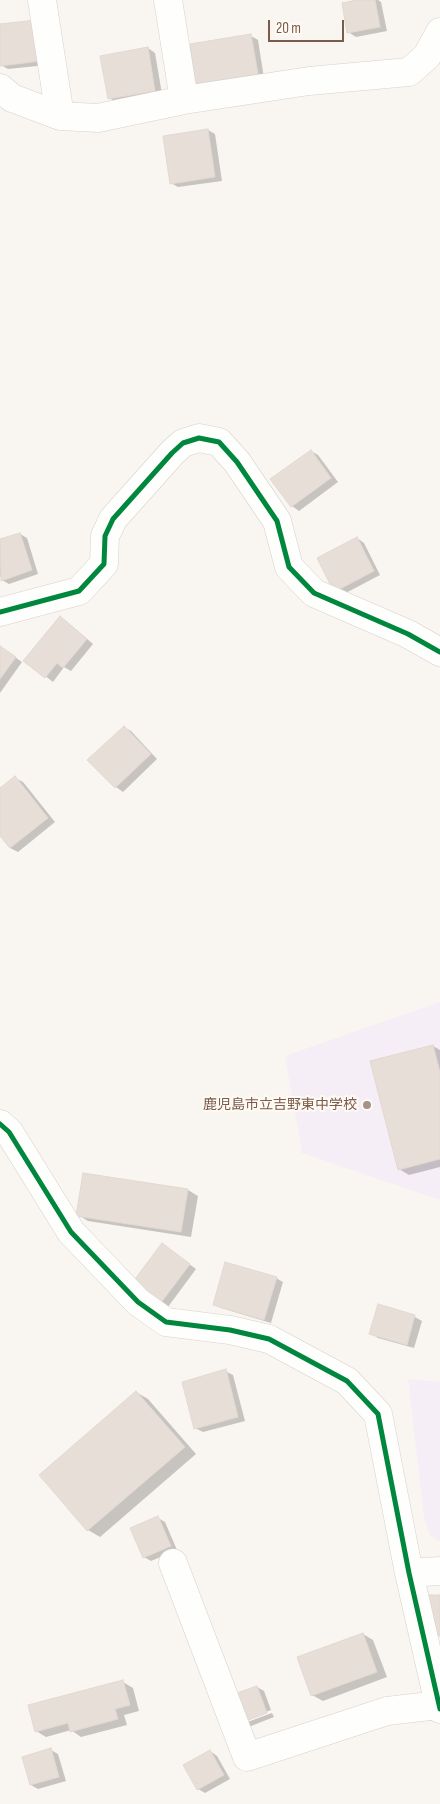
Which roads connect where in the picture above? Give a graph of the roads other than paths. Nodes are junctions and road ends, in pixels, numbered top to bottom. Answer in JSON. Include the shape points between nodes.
{"nodes":[{"id":1,"x":42,"y":0,"type":"edge"},
{"id":2,"x":168,"y":0,"type":"edge"},
{"id":3,"x":440,"y":32,"type":"edge"},
{"id":4,"x":0,"y":88,"type":"edge"},
{"id":5,"x":184,"y":100,"type":"junction"},
{"id":6,"x":60,"y":116,"type":"junction"},
{"id":7,"x":0,"y":612,"type":"edge"},
{"id":8,"x":440,"y":652,"type":"edge"},
{"id":9,"x":0,"y":1124,"type":"edge"},
{"id":10,"x":173,"y":1563,"type":"dead end"},
{"id":11,"x":440,"y":1571,"type":"edge"},
{"id":12,"x":409,"y":1573,"type":"junction"},
{"id":13,"x":439,"y":1707,"type":"edge"}],
"edges":[{"from":1,"to":6,"type":"street"},
{"from":2,"to":5,"type":"street"},
{"from":3,"to":5,"type":"street","via":[[427,56],[409,72],[309,81]]},
{"from":4,"to":6,"type":"street","via":[[12,98]]},
{"from":5,"to":6,"type":"street","via":[[98,118]]},
{"from":7,"to":8,"type":"street","via":[[79,591],[104,564],[105,536],[113,519],[172,453],[183,443],[199,438],[219,442],[237,462],[277,520],[289,567],[314,593],[408,634]]},
{"from":9,"to":12,"type":"street","via":[[9,1132],[71,1232],[138,1302],[166,1322],[230,1330],[269,1339],[347,1381],[378,1414]]},
{"from":10,"to":13,"type":"street","via":[[247,1757],[387,1711]]},
{"from":11,"to":12,"type":"street"},
{"from":12,"to":13,"type":"street"}]}
